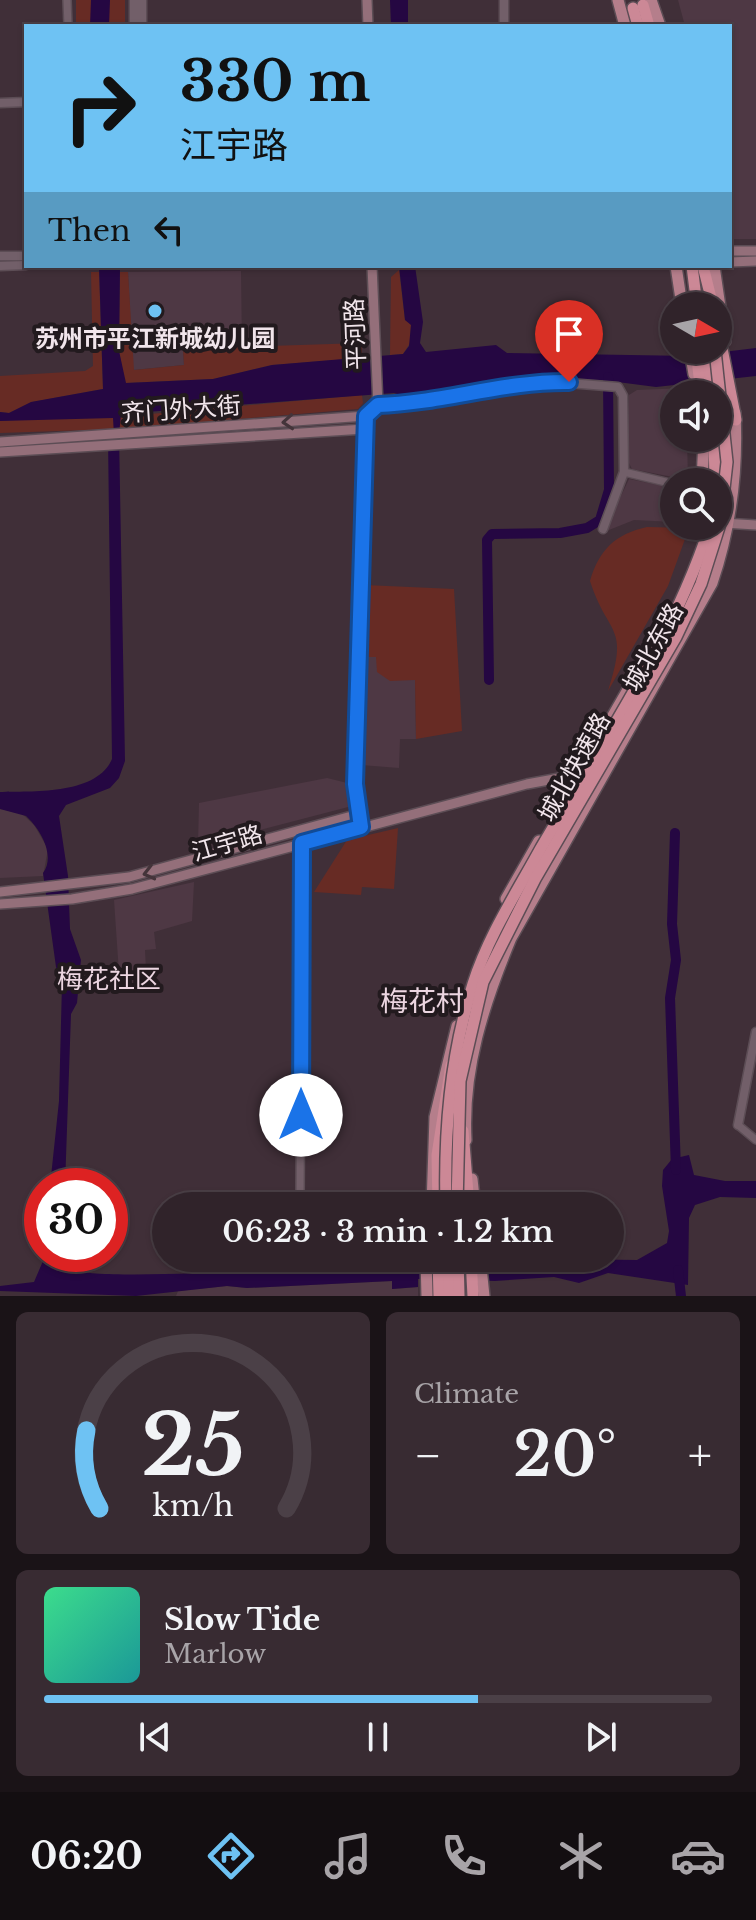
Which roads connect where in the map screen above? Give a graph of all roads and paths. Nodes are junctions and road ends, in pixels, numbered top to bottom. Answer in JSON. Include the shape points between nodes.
{"nodes":[{"id":1,"x":67,"y":0,"type":"edge"},
{"id":2,"x":134,"y":0,"type":"edge"},
{"id":3,"x":142,"y":0,"type":"edge"},
{"id":4,"x":367,"y":0,"type":"edge"},
{"id":5,"x":504,"y":0,"type":"edge"},
{"id":6,"x":618,"y":0,"type":"edge"},
{"id":7,"x":642,"y":4,"type":"edge"},
{"id":8,"x":68,"y":24,"type":"edge"},
{"id":9,"x":134,"y":24,"type":"edge"},
{"id":10,"x":142,"y":24,"type":"edge"},
{"id":11,"x":368,"y":24,"type":"edge"},
{"id":12,"x":504,"y":24,"type":"edge"},
{"id":13,"x":624,"y":24,"type":"edge"},
{"id":14,"x":638,"y":24,"type":"edge"},
{"id":15,"x":648,"y":24,"type":"edge"},
{"id":16,"x":658,"y":24,"type":"edge"},
{"id":17,"x":24,"y":102,"type":"edge"},
{"id":18,"x":0,"y":103,"type":"edge"},
{"id":19,"x":732,"y":251,"type":"edge"},
{"id":20,"x":756,"y":251,"type":"edge"},
{"id":21,"x":0,"y":256,"type":"edge"},
{"id":22,"x":24,"y":256,"type":"edge"},
{"id":23,"x":756,"y":261,"type":"edge"},
{"id":24,"x":732,"y":262,"type":"edge"},
{"id":25,"x":24,"y":265,"type":"edge"},
{"id":26,"x":0,"y":266,"type":"edge"},
{"id":27,"x":372,"y":268,"type":"edge"},
{"id":28,"x":676,"y":268,"type":"edge"},
{"id":29,"x":691,"y":268,"type":"edge"},
{"id":30,"x":703,"y":268,"type":"edge"},
{"id":31,"x":714,"y":268,"type":"edge"},
{"id":32,"x":680,"y":292,"type":"edge"},
{"id":33,"x":694,"y":292,"type":"edge"},
{"id":34,"x":708,"y":292,"type":"edge"},
{"id":35,"x":716,"y":292,"type":"edge"},
{"id":36,"x":721,"y":364,"type":"edge"},
{"id":37,"x":725,"y":364,"type":"edge"},
{"id":38,"x":725,"y":364,"type":"edge"},
{"id":39,"x":377,"y":400,"type":"junction"},
{"id":40,"x":366,"y":416,"type":"junction"},
{"id":41,"x":736,"y":420,"type":"junction"},
{"id":42,"x":365,"y":429,"type":"junction"},
{"id":43,"x":125,"y":439,"type":"junction"},
{"id":44,"x":98,"y":440,"type":"junction"},
{"id":45,"x":0,"y":442,"type":"edge"},
{"id":46,"x":0,"y":452,"type":"edge"},
{"id":47,"x":624,"y":472,"type":"junction"},
{"id":48,"x":660,"y":481,"type":"edge"},
{"id":49,"x":732,"y":481,"type":"edge"},
{"id":50,"x":732,"y":524,"type":"edge"},
{"id":51,"x":756,"y":525,"type":"edge"},
{"id":52,"x":603,"y":529,"type":"dead end"},
{"id":53,"x":699,"y":540,"type":"edge"},
{"id":54,"x":706,"y":540,"type":"edge"},
{"id":55,"x":721,"y":540,"type":"edge"},
{"id":56,"x":577,"y":778,"type":"junction"},
{"id":57,"x":602,"y":778,"type":"junction"},
{"id":58,"x":359,"y":814,"type":"junction"},
{"id":59,"x":361,"y":827,"type":"junction"},
{"id":60,"x":302,"y":843,"type":"junction"},
{"id":61,"x":0,"y":892,"type":"edge"},
{"id":62,"x":0,"y":904,"type":"edge"},
{"id":63,"x":466,"y":1027,"type":"junction"},
{"id":64,"x":756,"y":1032,"type":"edge"},
{"id":65,"x":738,"y":1125,"type":"joint"},
{"id":66,"x":756,"y":1140,"type":"edge"},
{"id":67,"x":300,"y":1192,"type":"edge"},
{"id":68,"x":432,"y":1192,"type":"edge"},
{"id":69,"x":433,"y":1192,"type":"edge"},
{"id":70,"x":446,"y":1192,"type":"edge"},
{"id":71,"x":457,"y":1192,"type":"edge"},
{"id":72,"x":470,"y":1192,"type":"edge"},
{"id":73,"x":471,"y":1192,"type":"edge"},
{"id":74,"x":429,"y":1272,"type":"edge"},
{"id":75,"x":435,"y":1272,"type":"edge"},
{"id":76,"x":448,"y":1272,"type":"edge"},
{"id":77,"x":458,"y":1272,"type":"edge"},
{"id":78,"x":476,"y":1272,"type":"edge"},
{"id":79,"x":433,"y":1296,"type":"edge"},
{"id":80,"x":449,"y":1296,"type":"edge"},
{"id":81,"x":459,"y":1296,"type":"edge"},
{"id":82,"x":478,"y":1296,"type":"edge"}],
"edges":[{"from":1,"to":8,"type":"street"},
{"from":2,"to":9,"type":"street"},
{"from":3,"to":10,"type":"street"},
{"from":4,"to":11,"type":"main road"},
{"from":5,"to":12,"type":"street"},
{"from":6,"to":13,"type":"main road"},
{"from":7,"to":14,"type":"highway"},
{"from":7,"to":15,"type":"highway"},
{"from":7,"to":16,"type":"main road"},
{"from":17,"to":18,"type":"street"},
{"from":19,"to":20,"type":"main road"},
{"from":21,"to":22,"type":"street"},
{"from":23,"to":24,"type":"main road"},
{"from":25,"to":26,"type":"street"},
{"from":27,"to":39,"type":"main road","name":"平河路"},
{"from":28,"to":32,"type":"main road"},
{"from":29,"to":33,"type":"highway"},
{"from":30,"to":34,"type":"highway"},
{"from":31,"to":35,"type":"main road","name":"城北东路"},
{"from":36,"to":63,"type":"highway","name":"城北快速路","bridge":true,"via":[[727,462],[720,524],[701,584],[676,637],[507,931]]},
{"from":37,"to":41,"type":"main road","name":"城北东路"},
{"from":38,"to":41,"type":"highway"},
{"from":39,"to":40,"type":"main road","name":"平河路"},
{"from":39,"to":47,"type":"street","via":[[420,402],[544,381],[618,387],[623,396]]},
{"from":40,"to":42,"type":"main road"},
{"from":40,"to":43,"type":"main road","name":"齐门外大街","one_way":true},
{"from":41,"to":49,"type":"main road","name":"城北东路"},
{"from":42,"to":43,"type":"main road","name":"齐门外大街"},
{"from":42,"to":58,"type":"main road","via":[[355,784]]},
{"from":43,"to":44,"type":"main road","name":"齐门外大街"},
{"from":44,"to":45,"type":"main road","name":"齐门外大街"},
{"from":44,"to":46,"type":"main road","name":"齐门外大街"},
{"from":47,"to":48,"type":"street"},
{"from":47,"to":52,"type":"street"},
{"from":50,"to":51,"type":"main road"},
{"from":53,"to":56,"type":"main road","name":"城北东路","via":[[684,586],[655,643]]},
{"from":54,"to":63,"type":"highway","name":"城北快速路","bridge":true,"via":[[667,634],[497,928],[474,981]]},
{"from":55,"to":57,"type":"main road","name":"城北东路","via":[[712,583]]},
{"from":56,"to":57,"type":"main road","name":"江宇路"},
{"from":56,"to":59,"type":"main road","name":"江宇路","via":[[527,784]]},
{"from":56,"to":68,"type":"main road","name":"城北东路","via":[[520,873],[476,963],[443,1072]]},
{"from":57,"to":73,"type":"main road","name":"城北东路","via":[[511,938],[486,997],[466,1095]]},
{"from":58,"to":59,"type":"main road"},
{"from":58,"to":61,"type":"main road","name":"江宇路","one_way":true,"via":[[150,872]]},
{"from":59,"to":60,"type":"main road","name":"江宇路"},
{"from":60,"to":62,"type":"main road","name":"江宇路","via":[[153,884],[72,899]]},
{"from":60,"to":67,"type":"street"},
{"from":63,"to":69,"type":"highway","bridge":true,"via":[[445,1083]]},
{"from":63,"to":70,"type":"highway","name":"城北快速路","bridge":true,"via":[[450,1083]]},
{"from":63,"to":71,"type":"highway","name":"城北快速路","bridge":true},
{"from":63,"to":72,"type":"highway","bridge":true,"via":[[462,1118]]},
{"from":64,"to":65,"type":"street"},
{"from":65,"to":66,"type":"street"},
{"from":74,"to":79,"type":"main road"},
{"from":75,"to":79,"type":"highway"},
{"from":76,"to":80,"type":"highway"},
{"from":77,"to":81,"type":"highway"},
{"from":78,"to":82,"type":"highway"}]}
